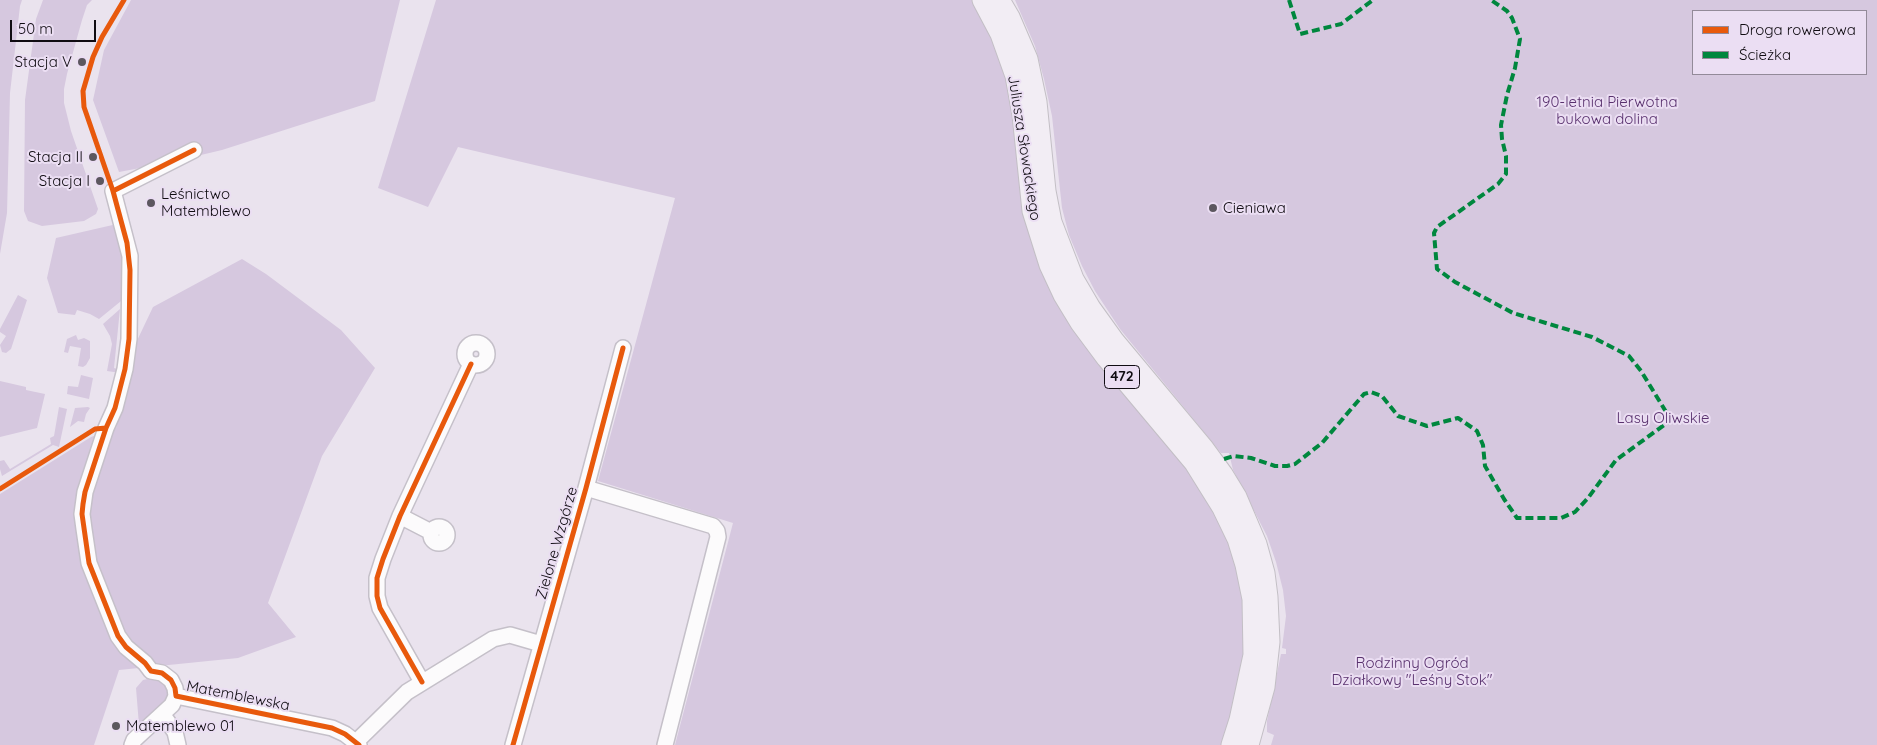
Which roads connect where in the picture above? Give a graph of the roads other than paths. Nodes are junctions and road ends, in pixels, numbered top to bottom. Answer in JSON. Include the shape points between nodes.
{"nodes":[{"id":1,"x":982,"y":0,"type":"edge"},
{"id":2,"x":1000,"y":0,"type":"edge"},
{"id":3,"x":194,"y":150,"type":"dead end"},
{"id":4,"x":623,"y":348,"type":"dead end"},
{"id":5,"x":471,"y":364,"type":"dead end"},
{"id":6,"x":586,"y":488,"type":"junction"},
{"id":7,"x":400,"y":516,"type":"junction"},
{"id":8,"x":431,"y":532,"type":"dead end"},
{"id":9,"x":542,"y":644,"type":"junction"},
{"id":10,"x":422,"y":682,"type":"junction"},
{"id":11,"x":176,"y":696,"type":"junction"},
{"id":12,"x":163,"y":715,"type":"junction"},
{"id":13,"x":357,"y":743,"type":"edge"},
{"id":14,"x":132,"y":745,"type":"edge"},
{"id":15,"x":178,"y":745,"type":"edge"},
{"id":16,"x":513,"y":745,"type":"edge"},
{"id":17,"x":665,"y":745,"type":"edge"},
{"id":18,"x":1231,"y":745,"type":"edge"},
{"id":19,"x":1249,"y":745,"type":"edge"}],
"edges":[{"from":1,"to":18,"type":"main road","name":"Juliusza Słowackiego","number":"472","via":[[1000,34],[1015,76],[1032,211],[1049,265],[1063,295],[1106,358],[1194,463],[1222,508],[1237,540],[1252,599],[1253,655]]},
{"from":2,"to":19,"type":"main road","name":"Juliusza Słowackiego","number":"472","via":[[1028,59],[1037,102],[1052,222],[1074,279],[1114,340],[1223,474],[1237,497],[1257,544],[1267,589],[1270,642],[1265,687]]},
{"from":3,"to":11,"type":"street","name":"Matemblewska","via":[[113,191],[130,256],[129,339],[121,387],[85,492],[82,514],[89,563],[118,636],[151,671],[162,673],[170,680]]},
{"from":4,"to":6,"type":"street","name":"Zielone Wzgórze"},
{"from":5,"to":7,"type":"street"},
{"from":6,"to":9,"type":"street","name":"Zielone Wzgórze"},
{"from":6,"to":17,"type":"street","name":"Zielone Wzgórze","via":[[713,526],[717,531]]},
{"from":7,"to":8,"type":"street"},
{"from":7,"to":10,"type":"street","via":[[379,569],[377,596],[385,618]]},
{"from":9,"to":10,"type":"street","via":[[510,634],[500,636]]},
{"from":9,"to":16,"type":"street","name":"Zielone Wzgórze"},
{"from":10,"to":13,"type":"street","via":[[396,701]]},
{"from":11,"to":12,"type":"street","name":"Matemblewska"},
{"from":11,"to":13,"type":"street","name":"Matemblewska","via":[[332,728]]},
{"from":12,"to":14,"type":"street","name":"Matemblewska"},
{"from":12,"to":15,"type":"street","via":[[175,732]]}]}
